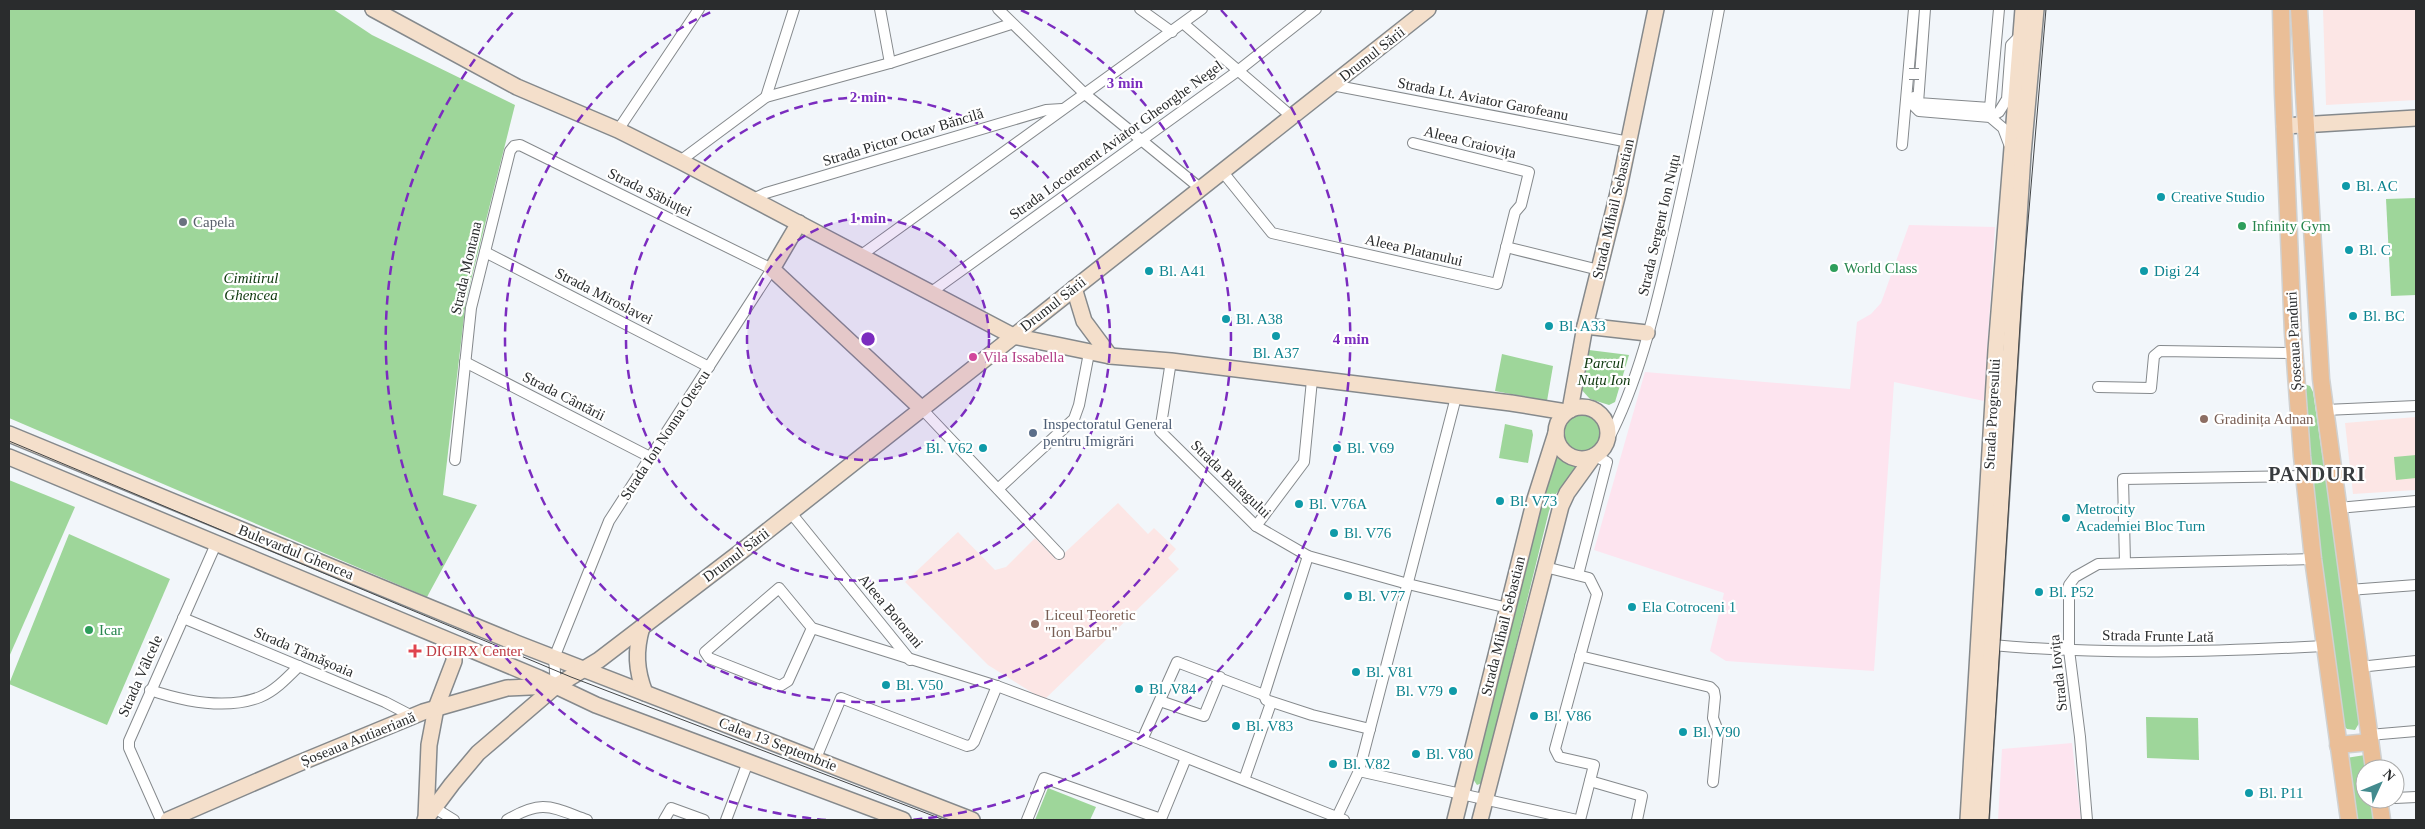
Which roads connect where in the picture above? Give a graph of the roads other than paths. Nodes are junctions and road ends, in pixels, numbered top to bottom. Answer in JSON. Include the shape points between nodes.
{"nodes":[{"id":1,"x":373,"y":9,"type":"edge"},
{"id":2,"x":699,"y":9,"type":"edge"},
{"id":3,"x":794,"y":9,"type":"edge"},
{"id":4,"x":880,"y":9,"type":"edge"},
{"id":5,"x":998,"y":9,"type":"edge"},
{"id":6,"x":1140,"y":9,"type":"edge"},
{"id":7,"x":1202,"y":9,"type":"edge"},
{"id":8,"x":1316,"y":9,"type":"edge"},
{"id":9,"x":1428,"y":9,"type":"edge"},
{"id":10,"x":1656,"y":9,"type":"edge"},
{"id":11,"x":1719,"y":9,"type":"edge"},
{"id":12,"x":1914,"y":9,"type":"edge"},
{"id":13,"x":1921,"y":9,"type":"edge"},
{"id":14,"x":1925,"y":9,"type":"edge"},
{"id":15,"x":1999,"y":9,"type":"edge"},
{"id":16,"x":2023,"y":9,"type":"edge"},
{"id":17,"x":2036,"y":9,"type":"edge"},
{"id":18,"x":2281,"y":9,"type":"edge"},
{"id":19,"x":2299,"y":9,"type":"edge"},
{"id":20,"x":1011,"y":24,"type":"junction"},
{"id":21,"x":1184,"y":24,"type":"junction"},
{"id":22,"x":1172,"y":32,"type":"junction"},
{"id":23,"x":2020,"y":36,"type":"junction"},
{"id":24,"x":890,"y":63,"type":"junction"},
{"id":25,"x":1239,"y":70,"type":"junction"},
{"id":26,"x":1914,"y":74,"type":"junction"},
{"id":27,"x":1332,"y":85,"type":"junction"},
{"id":28,"x":1086,"y":94,"type":"junction"},
{"id":29,"x":766,"y":97,"type":"junction"},
{"id":30,"x":1063,"y":109,"type":"junction"},
{"id":31,"x":1291,"y":116,"type":"junction"},
{"id":32,"x":1990,"y":117,"type":"junction"},
{"id":33,"x":2416,"y":118,"type":"edge"},
{"id":34,"x":2306,"y":125,"type":"junction"},
{"id":35,"x":2284,"y":126,"type":"junction"},
{"id":36,"x":618,"y":130,"type":"junction"},
{"id":37,"x":1142,"y":140,"type":"junction"},
{"id":38,"x":1629,"y":142,"type":"junction"},
{"id":39,"x":1413,"y":143,"type":"dead end"},
{"id":40,"x":1902,"y":145,"type":"dead end"},
{"id":41,"x":514,"y":146,"type":"joint"},
{"id":42,"x":2010,"y":148,"type":"junction"},
{"id":43,"x":680,"y":161,"type":"junction"},
{"id":44,"x":1222,"y":171,"type":"junction"},
{"id":45,"x":1200,"y":188,"type":"junction"},
{"id":46,"x":753,"y":200,"type":"junction"},
{"id":47,"x":799,"y":223,"type":"junction"},
{"id":48,"x":2011,"y":235,"type":"junction"},
{"id":49,"x":1506,"y":248,"type":"junction"},
{"id":50,"x":485,"y":252,"type":"junction"},
{"id":51,"x":860,"y":256,"type":"junction"},
{"id":52,"x":772,"y":269,"type":"junction"},
{"id":53,"x":1599,"y":270,"type":"junction"},
{"id":54,"x":1074,"y":288,"type":"junction"},
{"id":55,"x":930,"y":293,"type":"junction"},
{"id":56,"x":1585,"y":326,"type":"junction"},
{"id":57,"x":1647,"y":333,"type":"junction"},
{"id":58,"x":1013,"y":336,"type":"junction"},
{"id":59,"x":1089,"y":353,"type":"junction"},
{"id":60,"x":2294,"y":353,"type":"junction"},
{"id":61,"x":1110,"y":356,"type":"junction"},
{"id":62,"x":1171,"y":361,"type":"junction"},
{"id":63,"x":465,"y":362,"type":"junction"},
{"id":64,"x":710,"y":367,"type":"junction"},
{"id":65,"x":2296,"y":379,"type":"junction"},
{"id":66,"x":2321,"y":379,"type":"junction"},
{"id":67,"x":1312,"y":380,"type":"junction"},
{"id":68,"x":2098,"y":386,"type":"dead end"},
{"id":69,"x":1456,"y":397,"type":"junction"},
{"id":70,"x":2416,"y":406,"type":"edge"},
{"id":71,"x":1545,"y":408,"type":"junction"},
{"id":72,"x":922,"y":409,"type":"junction"},
{"id":73,"x":2325,"y":410,"type":"junction"},
{"id":74,"x":1568,"y":411,"type":"junction"},
{"id":75,"x":1556,"y":429,"type":"junction"},
{"id":76,"x":9,"y":434,"type":"edge"},
{"id":77,"x":1607,"y":442,"type":"junction"},
{"id":78,"x":9,"y":457,"type":"edge"},
{"id":79,"x":650,"y":457,"type":"junction"},
{"id":80,"x":1594,"y":457,"type":"junction"},
{"id":81,"x":455,"y":460,"type":"dead end"},
{"id":82,"x":80,"y":464,"type":"junction"},
{"id":83,"x":2304,"y":476,"type":"junction"},
{"id":84,"x":72,"y":483,"type":"junction"},
{"id":85,"x":998,"y":489,"type":"junction"},
{"id":86,"x":2416,"y":501,"type":"edge"},
{"id":87,"x":2338,"y":508,"type":"junction"},
{"id":88,"x":791,"y":513,"type":"junction"},
{"id":89,"x":1258,"y":528,"type":"junction"},
{"id":90,"x":216,"y":544,"type":"junction"},
{"id":91,"x":1059,"y":554,"type":"dead end"},
{"id":92,"x":1308,"y":556,"type":"junction"},
{"id":93,"x":2313,"y":559,"type":"junction"},
{"id":94,"x":2125,"y":563,"type":"junction"},
{"id":95,"x":1545,"y":568,"type":"junction"},
{"id":96,"x":1578,"y":575,"type":"junction"},
{"id":97,"x":1408,"y":584,"type":"junction"},
{"id":98,"x":2416,"y":585,"type":"edge"},
{"id":99,"x":2349,"y":590,"type":"junction"},
{"id":100,"x":1508,"y":608,"type":"junction"},
{"id":101,"x":183,"y":618,"type":"junction"},
{"id":102,"x":642,"y":626,"type":"junction"},
{"id":103,"x":812,"y":628,"type":"junction"},
{"id":104,"x":442,"y":638,"type":"junction"},
{"id":105,"x":1985,"y":644,"type":"junction"},
{"id":106,"x":2324,"y":646,"type":"junction"},
{"id":107,"x":2069,"y":650,"type":"junction"},
{"id":108,"x":1580,"y":656,"type":"junction"},
{"id":109,"x":554,"y":658,"type":"junction"},
{"id":110,"x":910,"y":660,"type":"junction"},
{"id":111,"x":2416,"y":662,"type":"edge"},
{"id":112,"x":299,"y":666,"type":"junction"},
{"id":113,"x":2359,"y":667,"type":"junction"},
{"id":114,"x":584,"y":669,"type":"junction"},
{"id":115,"x":1220,"y":677,"type":"junction"},
{"id":116,"x":556,"y":686,"type":"junction"},
{"id":117,"x":997,"y":686,"type":"junction"},
{"id":118,"x":150,"y":690,"type":"junction"},
{"id":119,"x":645,"y":693,"type":"junction"},
{"id":120,"x":1268,"y":699,"type":"junction"},
{"id":121,"x":1160,"y":701,"type":"junction"},
{"id":122,"x":436,"y":708,"type":"junction"},
{"id":123,"x":412,"y":716,"type":"junction"},
{"id":124,"x":1370,"y":729,"type":"junction"},
{"id":125,"x":2416,"y":731,"type":"edge"},
{"id":126,"x":2370,"y":738,"type":"junction"},
{"id":127,"x":1142,"y":740,"type":"junction"},
{"id":128,"x":2338,"y":746,"type":"junction"},
{"id":129,"x":816,"y":758,"type":"junction"},
{"id":130,"x":1186,"y":758,"type":"junction"},
{"id":131,"x":2373,"y":759,"type":"edge"},
{"id":132,"x":748,"y":762,"type":"junction"},
{"id":133,"x":1359,"y":771,"type":"junction"},
{"id":134,"x":1244,"y":780,"type":"junction"},
{"id":135,"x":1590,"y":781,"type":"junction"},
{"id":136,"x":1713,"y":782,"type":"dead end"},
{"id":137,"x":1461,"y":795,"type":"junction"},
{"id":138,"x":1485,"y":800,"type":"junction"},
{"id":139,"x":428,"y":815,"type":"edge"},
{"id":140,"x":573,"y":818,"type":"edge"},
{"id":141,"x":1341,"y":819,"type":"edge"},
{"id":142,"x":161,"y":820,"type":"edge"},
{"id":143,"x":168,"y":820,"type":"edge"},
{"id":144,"x":454,"y":820,"type":"edge"},
{"id":145,"x":507,"y":820,"type":"edge"},
{"id":146,"x":587,"y":820,"type":"edge"},
{"id":147,"x":664,"y":820,"type":"edge"},
{"id":148,"x":704,"y":820,"type":"edge"},
{"id":149,"x":726,"y":820,"type":"edge"},
{"id":150,"x":903,"y":820,"type":"edge"},
{"id":151,"x":972,"y":820,"type":"edge"},
{"id":152,"x":1027,"y":820,"type":"edge"},
{"id":153,"x":1455,"y":820,"type":"edge"},
{"id":154,"x":1480,"y":820,"type":"edge"},
{"id":155,"x":1578,"y":820,"type":"edge"},
{"id":156,"x":1637,"y":820,"type":"edge"},
{"id":157,"x":1968,"y":820,"type":"edge"},
{"id":158,"x":1981,"y":820,"type":"edge"},
{"id":159,"x":2087,"y":820,"type":"edge"},
{"id":160,"x":2349,"y":820,"type":"edge"}],
"edges":[{"from":1,"to":36,"type":"main road","via":[[517,87]]},
{"from":2,"to":36,"type":"street"},
{"from":3,"to":29,"type":"street"},
{"from":4,"to":24,"type":"street"},
{"from":5,"to":20,"type":"street"},
{"from":6,"to":22,"type":"street"},
{"from":7,"to":21,"type":"street"},
{"from":8,"to":25,"type":"street","name":"Strada Locotenent Aviator Gheorghe Negel"},
{"from":9,"to":27,"type":"main road","name":"Drumul Sării"},
{"from":10,"to":38,"type":"main road","name":"Strada Mihail Sebastian"},
{"from":11,"to":57,"type":"street","name":"Strada Sergent Ion Nuțu","via":[[1697,131]]},
{"from":12,"to":26,"type":"street"},
{"from":13,"to":32,"type":"street","via":[[1914,108]]},
{"from":14,"to":26,"type":"street"},
{"from":15,"to":26,"type":"street","via":[[1990,108],[1918,103]]},
{"from":16,"to":23,"type":"main road","name":"Strada Progresului"},
{"from":17,"to":48,"type":"main road","name":"Strada Progresului"},
{"from":18,"to":35,"type":"main road","name":"Șoseaua Panduri"},
{"from":19,"to":34,"type":"main road","name":"Șoseaua Panduri"},
{"from":20,"to":24,"type":"street"},
{"from":20,"to":28,"type":"street"},
{"from":21,"to":22,"type":"street"},
{"from":21,"to":25,"type":"street"},
{"from":22,"to":28,"type":"street"},
{"from":23,"to":32,"type":"street","via":[[2011,45],[2007,99],[1999,112]]},
{"from":23,"to":42,"type":"main road","name":"Strada Progresului"},
{"from":24,"to":29,"type":"street"},
{"from":25,"to":31,"type":"street"},
{"from":25,"to":37,"type":"street","name":"Strada Locotenent Aviator Gheorghe Negel"},
{"from":26,"to":40,"type":"street"},
{"from":27,"to":31,"type":"main road","name":"Drumul Sării"},
{"from":27,"to":38,"type":"street","name":"Strada Lt. Aviator Garofeanu"},
{"from":28,"to":30,"type":"street"},
{"from":28,"to":37,"type":"street"},
{"from":29,"to":43,"type":"street"},
{"from":30,"to":46,"type":"street","name":"Strada Pictor Octav Băncilă","via":[[1046,110],[766,193]]},
{"from":30,"to":51,"type":"street"},
{"from":31,"to":44,"type":"main road","name":"Drumul Sării"},
{"from":32,"to":42,"type":"street","via":[[2003,128]]},
{"from":33,"to":34,"type":"main road"},
{"from":34,"to":35,"type":"main road"},
{"from":34,"to":66,"type":"main road","name":"Șoseaua Panduri"},
{"from":35,"to":60,"type":"main road","name":"Șoseaua Panduri"},
{"from":36,"to":43,"type":"main road"},
{"from":37,"to":45,"type":"street"},
{"from":37,"to":55,"type":"street","name":"Strada Locotenent Aviator Gheorghe Negel"},
{"from":38,"to":53,"type":"main road","name":"Strada Mihail Sebastian"},
{"from":39,"to":49,"type":"street","name":"Aleea Craiovița","via":[[1530,172]]},
{"from":41,"to":50,"type":"street","name":"Strada Montana","via":[[510,150]]},
{"from":41,"to":52,"type":"street","name":"Strada Săbiuței","via":[[520,145]]},
{"from":42,"to":48,"type":"main road","name":"Strada Progresului"},
{"from":43,"to":46,"type":"main road"},
{"from":44,"to":45,"type":"main road","name":"Drumul Sării"},
{"from":44,"to":49,"type":"street","name":"Aleea Platanului","via":[[1272,234],[1497,284]]},
{"from":45,"to":54,"type":"main road","name":"Drumul Sării"},
{"from":46,"to":47,"type":"main road"},
{"from":47,"to":51,"type":"main road"},
{"from":47,"to":52,"type":"main road","name":"Strada Ion Nonna Otescu"},
{"from":48,"to":105,"type":"main road","name":"Strada Progresului"},
{"from":49,"to":53,"type":"street"},
{"from":50,"to":63,"type":"street","name":"Strada Montana","via":[[471,308]]},
{"from":50,"to":64,"type":"street","name":"Strada Miroslavei"},
{"from":51,"to":55,"type":"main road"},
{"from":52,"to":64,"type":"street","name":"Strada Ion Nonna Otescu"},
{"from":52,"to":72,"type":"main road"},
{"from":53,"to":56,"type":"main road","name":"Strada Mihail Sebastian"},
{"from":54,"to":58,"type":"main road","name":"Drumul Sării"},
{"from":54,"to":61,"type":"main road","via":[[1084,321]]},
{"from":55,"to":58,"type":"main road"},
{"from":56,"to":57,"type":"main road"},
{"from":56,"to":74,"type":"main road","name":"Strada Mihail Sebastian"},
{"from":57,"to":77,"type":"street","name":"Strada Sergent Ion Nuțu","via":[[1622,411]]},
{"from":58,"to":59,"type":"main road"},
{"from":58,"to":72,"type":"main road","name":"Drumul Sării"},
{"from":59,"to":61,"type":"main road"},
{"from":59,"to":85,"type":"street","via":[[1074,419]]},
{"from":60,"to":65,"type":"main road","name":"Șoseaua Panduri"},
{"from":60,"to":68,"type":"street","via":[[2160,350],[2154,356],[2151,388]]},
{"from":61,"to":62,"type":"main road"},
{"from":62,"to":67,"type":"main road"},
{"from":62,"to":89,"type":"street","name":"Strada Baltagului","via":[[1160,430]]},
{"from":63,"to":79,"type":"street","name":"Strada Cântării"},
{"from":63,"to":81,"type":"street","name":"Strada Montana"},
{"from":64,"to":79,"type":"street","name":"Strada Ion Nonna Otescu"},
{"from":65,"to":66,"type":"main road"},
{"from":65,"to":83,"type":"main road","name":"Șoseaua Panduri"},
{"from":66,"to":73,"type":"main road","name":"Șoseaua Panduri"},
{"from":67,"to":69,"type":"main road"},
{"from":67,"to":89,"type":"street","via":[[1304,462]]},
{"from":69,"to":71,"type":"main road"},
{"from":69,"to":97,"type":"street"},
{"from":70,"to":73,"type":"street"},
{"from":71,"to":74,"type":"main road"},
{"from":71,"to":75,"type":"main road","via":[[1553,415]]},
{"from":72,"to":85,"type":"street"},
{"from":72,"to":88,"type":"main road","name":"Drumul Sării"},
{"from":73,"to":87,"type":"main road","name":"Șoseaua Panduri"},
{"from":74,"to":75,"type":"main road"},
{"from":74,"to":77,"type":"main road","via":[[1582,406],[1598,412],[1608,425]]},
{"from":75,"to":80,"type":"main road","via":[[1557,442],[1568,455],[1584,459]]},
{"from":75,"to":100,"type":"main road","name":"Strada Mihail Sebastian"},
{"from":76,"to":82,"type":"main road","name":"Bulevardul Ghencea"},
{"from":77,"to":80,"type":"main road"},
{"from":78,"to":84,"type":"main road","name":"Bulevardul Ghencea"},
{"from":79,"to":109,"type":"street","name":"Strada Ion Nonna Otescu","via":[[609,521]]},
{"from":80,"to":95,"type":"main road","name":"Strada Mihail Sebastian","via":[[1564,499]]},
{"from":80,"to":96,"type":"street","via":[[1607,462]]},
{"from":82,"to":84,"type":"main road"},
{"from":82,"to":109,"type":"main road","name":"Bulevardul Ghencea"},
{"from":83,"to":93,"type":"main road","name":"Șoseaua Panduri"},
{"from":83,"to":94,"type":"street","via":[[2123,480]]},
{"from":84,"to":90,"type":"main road","name":"Bulevardul Ghencea"},
{"from":85,"to":91,"type":"street"},
{"from":86,"to":87,"type":"street"},
{"from":87,"to":99,"type":"main road","name":"Șoseaua Panduri"},
{"from":88,"to":102,"type":"main road","name":"Drumul Sării"},
{"from":88,"to":110,"type":"street","name":"Aleea Botorani"},
{"from":89,"to":92,"type":"street","name":"Strada Baltagului"},
{"from":90,"to":101,"type":"street","name":"Strada Vâlcele"},
{"from":90,"to":104,"type":"main road","name":"Bulevardul Ghencea"},
{"from":92,"to":97,"type":"street","name":"Strada Baltagului"},
{"from":92,"to":120,"type":"street"},
{"from":93,"to":94,"type":"street"},
{"from":93,"to":106,"type":"main road","name":"Șoseaua Panduri"},
{"from":94,"to":107,"type":"street","name":"Strada Iovița","via":[[2098,564],[2075,577],[2069,585]]},
{"from":95,"to":96,"type":"street"},
{"from":95,"to":138,"type":"main road","name":"Strada Mihail Sebastian"},
{"from":96,"to":108,"type":"street","via":[[1589,578],[1597,594]]},
{"from":97,"to":100,"type":"street","name":"Strada Baltagului"},
{"from":97,"to":124,"type":"street"},
{"from":98,"to":99,"type":"street"},
{"from":99,"to":113,"type":"main road","name":"Șoseaua Panduri"},
{"from":100,"to":137,"type":"main road","name":"Strada Mihail Sebastian"},
{"from":101,"to":112,"type":"street","name":"Strada Tămășoaia"},
{"from":101,"to":118,"type":"street","name":"Strada Vâlcele"},
{"from":102,"to":114,"type":"main road","name":"Drumul Sării"},
{"from":102,"to":119,"type":"main road","via":[[636,651],[637,668]]},
{"from":103,"to":103,"type":"street","via":[[788,682],[780,686],[706,655],[707,648],[778,588]]},
{"from":103,"to":110,"type":"street"},
{"from":104,"to":116,"type":"main road","name":"Bulevardul Ghencea"},
{"from":104,"to":122,"type":"main road","via":[[454,655],[454,661]]},
{"from":105,"to":107,"type":"street","name":"Strada Frunte Lată"},
{"from":105,"to":157,"type":"main road","name":"Strada Progresului"},
{"from":105,"to":158,"type":"main road","name":"Strada Progresului"},
{"from":106,"to":107,"type":"street","name":"Strada Frunte Lată","via":[[2210,652]]},
{"from":106,"to":128,"type":"main road","name":"Șoseaua Panduri"},
{"from":107,"to":159,"type":"street","name":"Strada Iovița"},
{"from":108,"to":135,"type":"street","via":[[1555,749],[1558,757],[1594,765]]},
{"from":108,"to":136,"type":"street","via":[[1714,691],[1713,718],[1718,731]]},
{"from":109,"to":114,"type":"main road","name":"Bulevardul Ghencea"},
{"from":109,"to":116,"type":"street"},
{"from":110,"to":117,"type":"street","name":"Aleea Botorani"},
{"from":111,"to":113,"type":"street"},
{"from":112,"to":118,"type":"street","via":[[270,691],[250,700],[217,702]]},
{"from":112,"to":123,"type":"street","name":"Strada Tămășoaia"},
{"from":113,"to":126,"type":"main road","name":"Șoseaua Panduri"},
{"from":114,"to":116,"type":"main road","name":"Drumul Sării"},
{"from":114,"to":119,"type":"main road","name":"Calea 13 Septembrie"},
{"from":115,"to":120,"type":"street"},
{"from":115,"to":121,"type":"street","via":[[1177,662]]},
{"from":115,"to":121,"type":"street","via":[[1204,716]]},
{"from":116,"to":122,"type":"main road","name":"Șoseaua Antiaeriană","via":[[507,688]]},
{"from":116,"to":132,"type":"main road","name":"Calea 13 Septembrie","via":[[596,705]]},
{"from":116,"to":139,"type":"main road","name":"Drumul Sării","via":[[478,754]]},
{"from":117,"to":127,"type":"street","name":"Aleea Botorani"},
{"from":117,"to":129,"type":"street","via":[[974,742],[967,746],[841,698]]},
{"from":118,"to":142,"type":"street","name":"Strada Vâlcele","via":[[130,735],[129,748]]},
{"from":119,"to":129,"type":"main road","name":"Calea 13 Septembrie"},
{"from":120,"to":124,"type":"street"},
{"from":120,"to":134,"type":"street"},
{"from":121,"to":127,"type":"street"},
{"from":122,"to":123,"type":"main road","name":"Șoseaua Antiaeriană"},
{"from":122,"to":139,"type":"main road","via":[[428,752]]},
{"from":123,"to":143,"type":"main road","name":"Șoseaua Antiaeriană"},
{"from":124,"to":133,"type":"street"},
{"from":125,"to":126,"type":"street"},
{"from":126,"to":128,"type":"main road"},
{"from":126,"to":131,"type":"main road","name":"Șoseaua Panduri"},
{"from":127,"to":130,"type":"street","name":"Aleea Botorani"},
{"from":128,"to":160,"type":"main road","name":"Șoseaua Panduri"},
{"from":129,"to":151,"type":"main road","name":"Calea 13 Septembrie"},
{"from":130,"to":134,"type":"street","name":"Aleea Botorani"},
{"from":130,"to":152,"type":"street","via":[[1161,819],[1044,778]]},
{"from":132,"to":149,"type":"street"},
{"from":132,"to":150,"type":"main road","name":"Calea 13 Septembrie"},
{"from":133,"to":137,"type":"street"},
{"from":133,"to":141,"type":"street","name":"Aleea Botorani"},
{"from":134,"to":141,"type":"street","name":"Aleea Botorani"},
{"from":135,"to":155,"type":"street"},
{"from":135,"to":156,"type":"street","via":[[1642,796]]},
{"from":137,"to":138,"type":"street"},
{"from":137,"to":153,"type":"main road","name":"Strada Mihail Sebastian"},
{"from":138,"to":154,"type":"main road","name":"Strada Mihail Sebastian"},
{"from":138,"to":155,"type":"street"},
{"from":139,"to":144,"type":"street"},
{"from":140,"to":145,"type":"street","via":[[548,806],[540,806]]},
{"from":140,"to":146,"type":"street"},
{"from":147,"to":148,"type":"street","via":[[669,809],[674,808]]}]}
